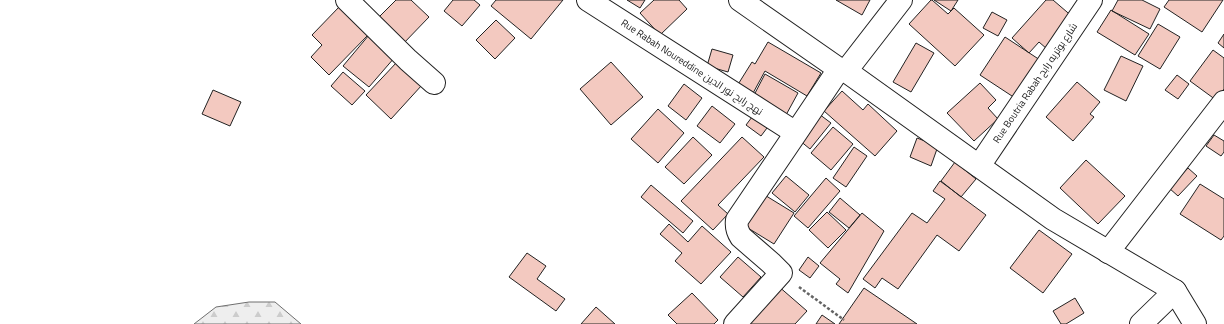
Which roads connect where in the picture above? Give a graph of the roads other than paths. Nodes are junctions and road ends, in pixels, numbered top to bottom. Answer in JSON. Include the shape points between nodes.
{"nodes":[{"id":1,"x":347,"y":0,"type":"edge"},
{"id":2,"x":588,"y":0,"type":"edge"},
{"id":3,"x":740,"y":0,"type":"edge"},
{"id":4,"x":901,"y":0,"type":"edge"},
{"id":5,"x":1091,"y":0,"type":"edge"},
{"id":6,"x":842,"y":70,"type":"junction"},
{"id":7,"x":434,"y":83,"type":"dead end"},
{"id":8,"x":1224,"y":102,"type":"edge"},
{"id":9,"x":796,"y":133,"type":"junction"},
{"id":10,"x":979,"y":166,"type":"junction"},
{"id":11,"x":1108,"y":252,"type":"junction"},
{"id":12,"x":1174,"y":290,"type":"junction"},
{"id":13,"x":735,"y":324,"type":"edge"},
{"id":14,"x":1141,"y":324,"type":"edge"},
{"id":15,"x":1195,"y":324,"type":"edge"}],
"edges":[{"from":1,"to":7,"type":"street"},
{"from":2,"to":9,"type":"street","name":"Rue Rabah Noureddine نهج رابح نور الدين"},
{"from":3,"to":6,"type":"street"},
{"from":4,"to":6,"type":"street"},
{"from":5,"to":10,"type":"street","name":"Rue Boutria Rabah شارع بوتريه رابح"},
{"from":6,"to":9,"type":"street"},
{"from":6,"to":10,"type":"street"},
{"from":8,"to":11,"type":"street"},
{"from":9,"to":13,"type":"street","via":[[737,220],[736,226],[741,237],[781,273]]},
{"from":10,"to":11,"type":"street","via":[[1054,219]]},
{"from":11,"to":12,"type":"street"},
{"from":12,"to":14,"type":"street"},
{"from":12,"to":15,"type":"street"}]}
